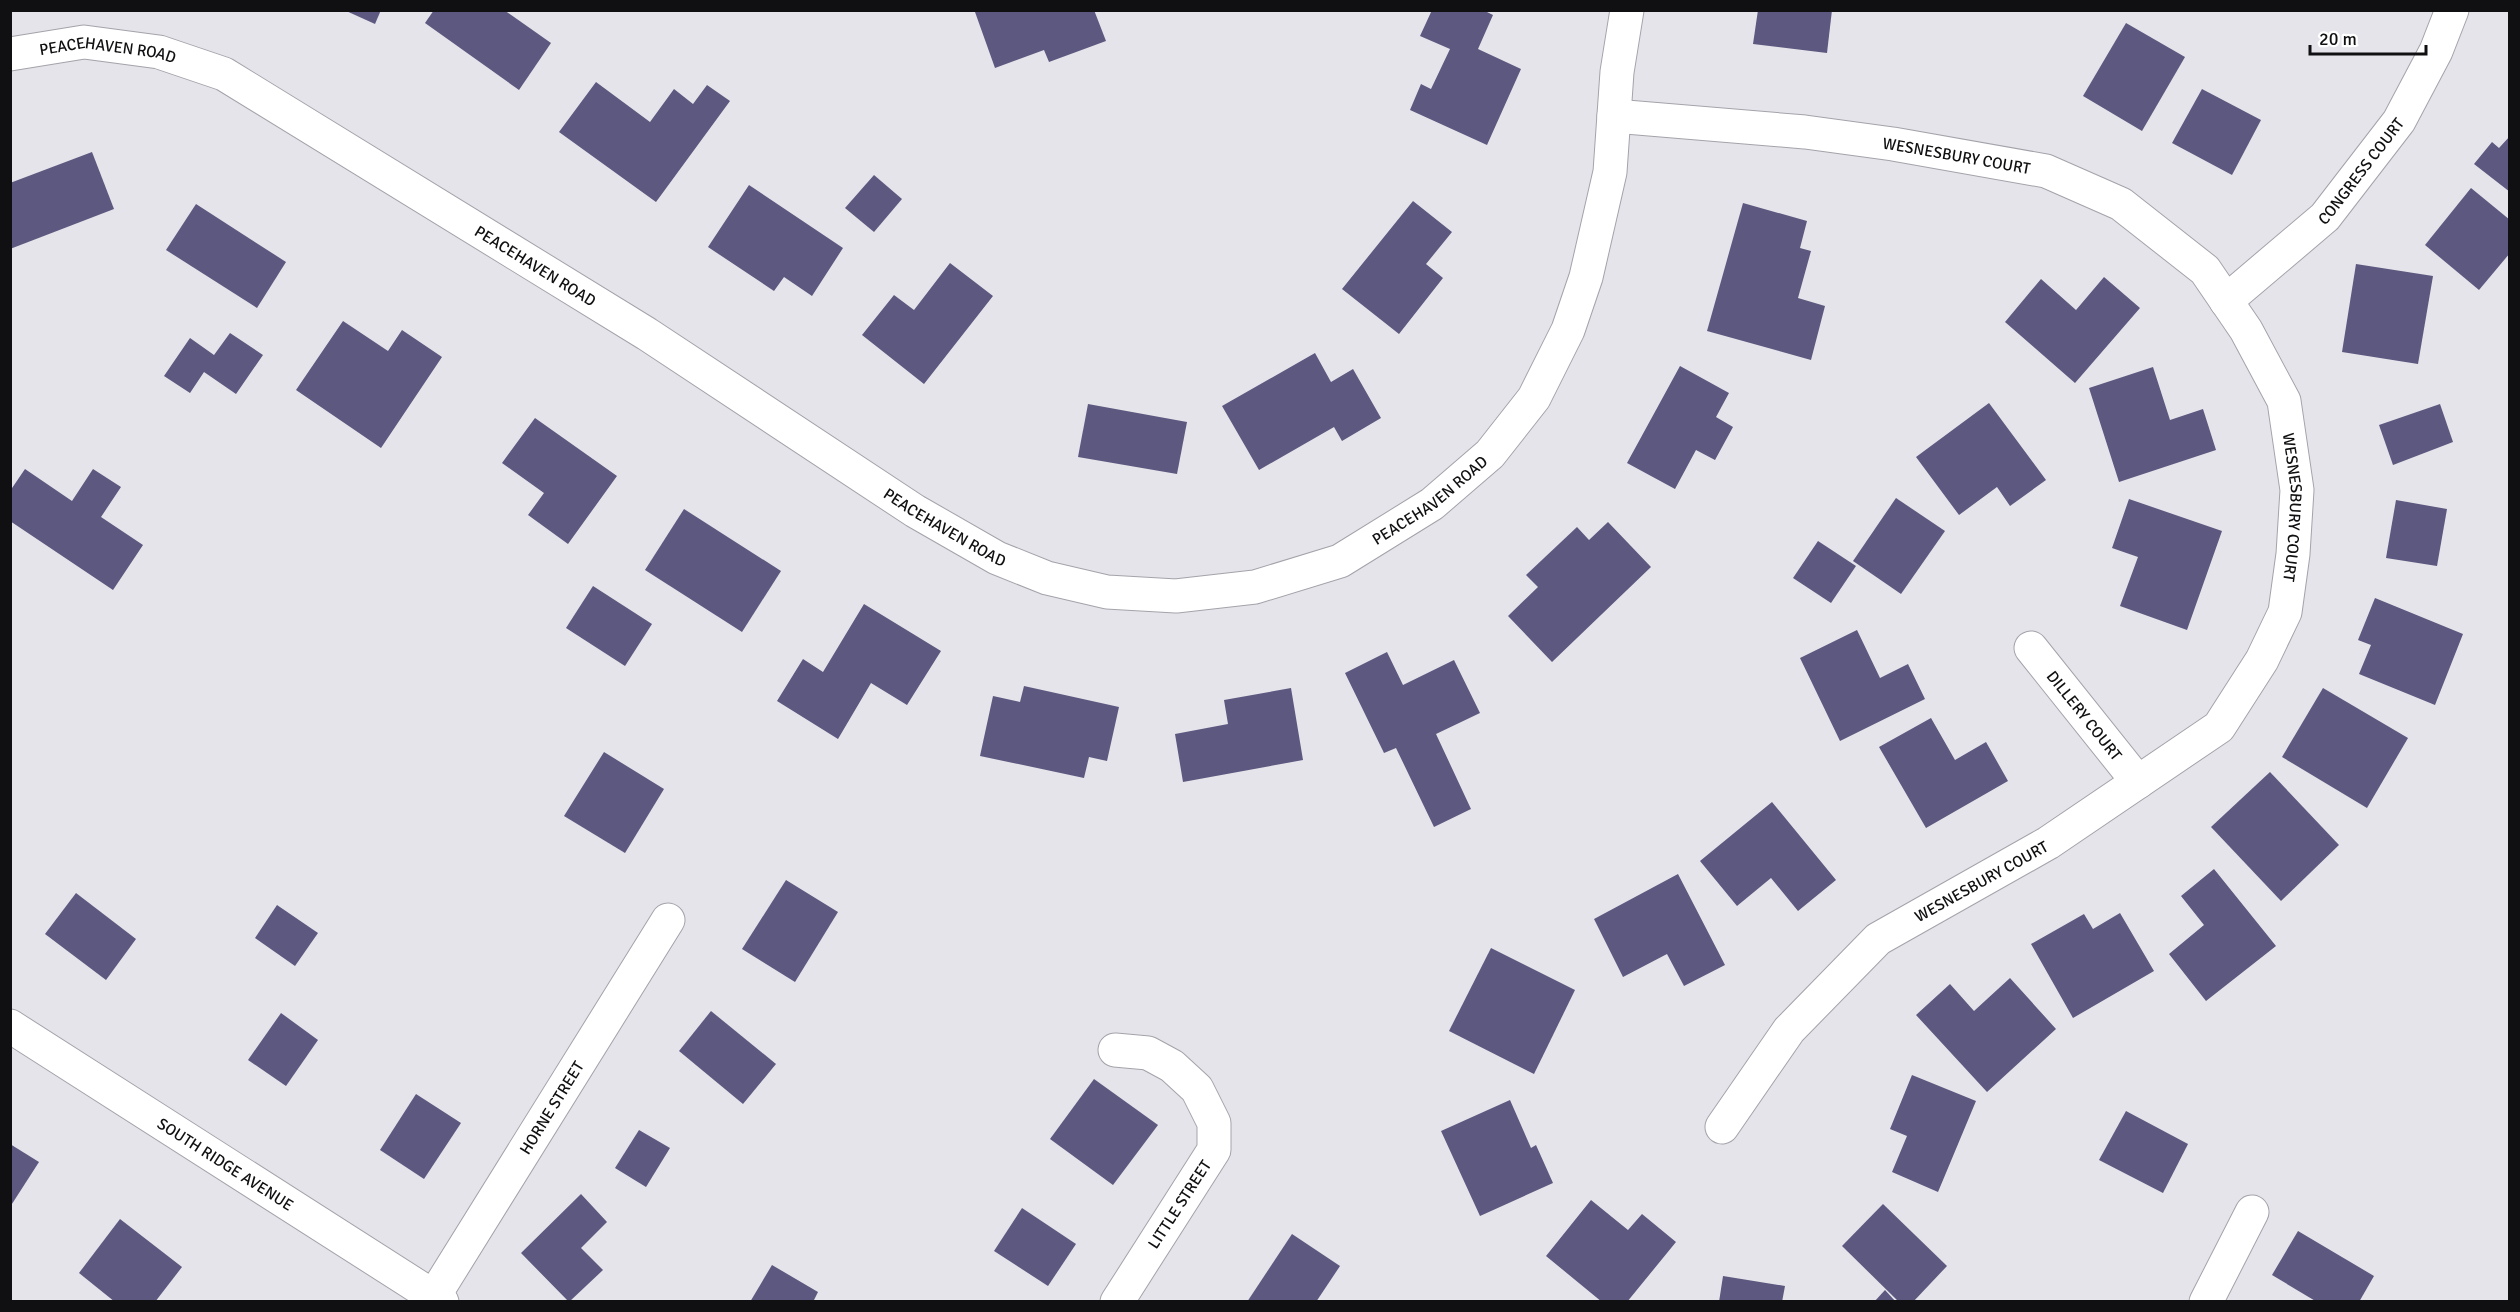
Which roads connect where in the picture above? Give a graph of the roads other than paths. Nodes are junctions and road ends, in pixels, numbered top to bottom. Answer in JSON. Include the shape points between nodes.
{"nodes":[{"id":1,"x":1627,"y":10,"type":"edge"},
{"id":2,"x":2452,"y":10,"type":"edge"},
{"id":3,"x":10,"y":54,"type":"edge"},
{"id":4,"x":1614,"y":116,"type":"junction"},
{"id":5,"x":2226,"y":301,"type":"junction"},
{"id":6,"x":2031,"y":648,"type":"dead end"},
{"id":7,"x":2138,"y":782,"type":"junction"},
{"id":8,"x":668,"y":920,"type":"dead end"},
{"id":9,"x":10,"y":1026,"type":"edge"},
{"id":10,"x":1115,"y":1050,"type":"dead end"},
{"id":11,"x":1722,"y":1127,"type":"dead end"},
{"id":12,"x":2252,"y":1212,"type":"dead end"},
{"id":13,"x":438,"y":1299,"type":"edge"},
{"id":14,"x":1117,"y":1302,"type":"edge"},
{"id":15,"x":2206,"y":1302,"type":"edge"}],
"edges":[{"from":1,"to":4,"type":"street","name":"PEACEHAVEN ROAD"},
{"from":2,"to":5,"type":"street","name":"CONGRESS COURT","via":[[2436,51],[2399,121],[2325,217]]},
{"from":3,"to":4,"type":"street","name":"PEACEHAVEN ROAD","via":[[84,42],[159,52],[224,74],[647,334],[915,511],[998,558],[1047,578],[1107,592],[1176,596],[1255,587],[1340,561],[1432,504],[1490,454],[1534,398],[1568,330],[1586,277],[1610,172]]},
{"from":4,"to":5,"type":"street","name":"WESNESBURY COURT","via":[[1816,134],[2046,171],[2121,204],[2205,270]]},
{"from":5,"to":7,"type":"street","name":"WESNESBURY COURT","via":[[2284,401],[2297,490],[2285,612],[2262,660],[2219,727]]},
{"from":6,"to":7,"type":"street","name":"DILLERY COURT"},
{"from":7,"to":11,"type":"street","name":"WESNESBURY COURT","via":[[2048,843],[1878,939],[1789,1030]]},
{"from":8,"to":13,"type":"street","name":"HORNE STREET"},
{"from":9,"to":13,"type":"street","name":"SOUTH RIDGE AVENUE"},
{"from":10,"to":14,"type":"street","name":"LITTLE STREET","via":[[1148,1053],[1172,1066],[1197,1089],[1214,1123],[1214,1150]]},
{"from":12,"to":15,"type":"street"}]}
